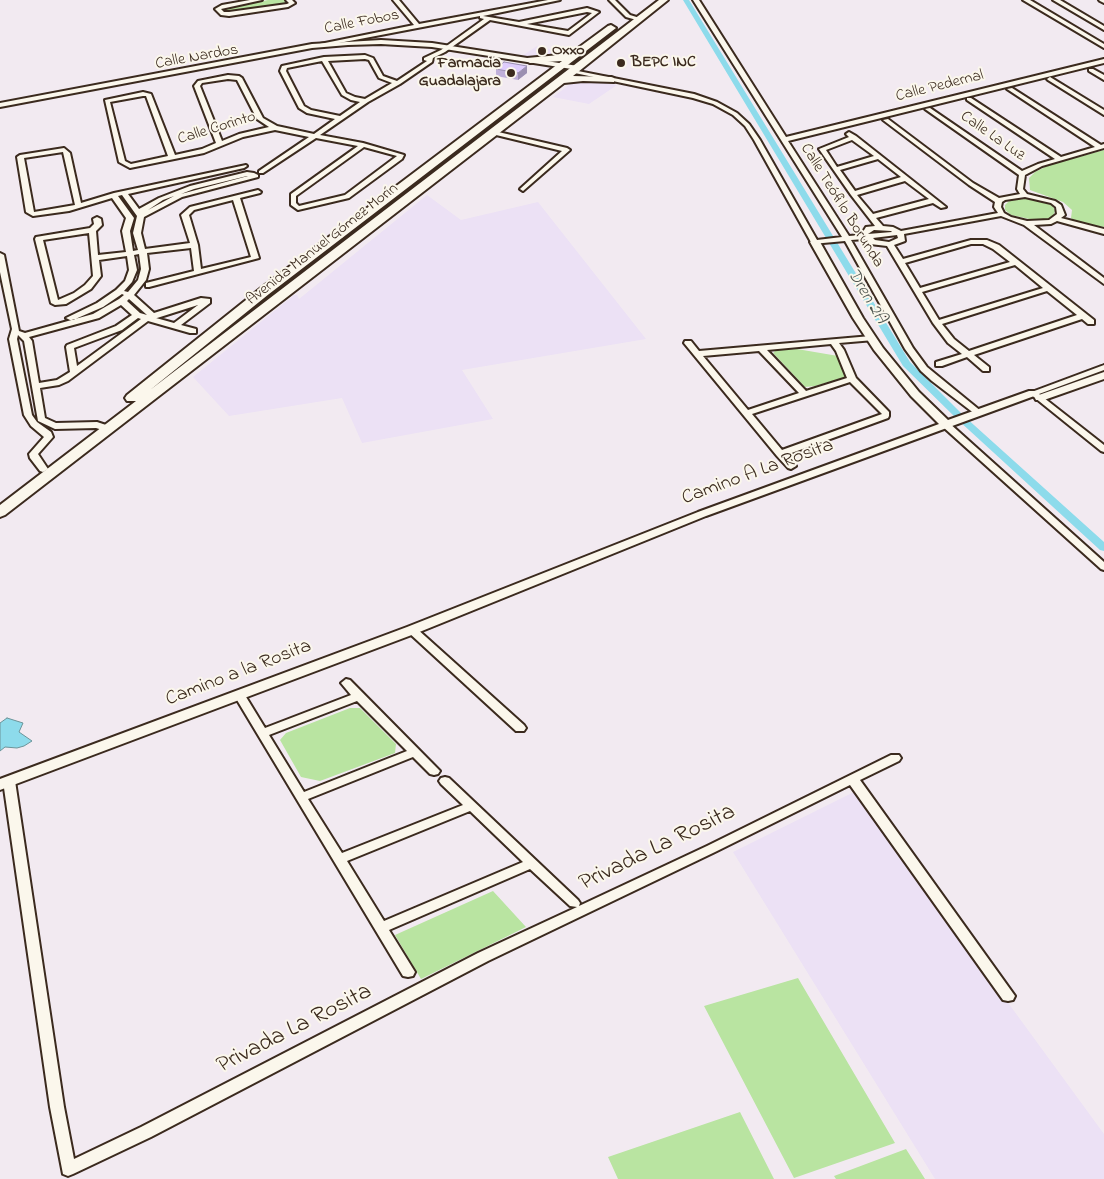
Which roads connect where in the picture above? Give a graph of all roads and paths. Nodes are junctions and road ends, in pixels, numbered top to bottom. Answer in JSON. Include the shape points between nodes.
{"nodes":[{"id":1,"x":259,"y":0,"type":"edge"},
{"id":2,"x":289,"y":0,"type":"edge"},
{"id":3,"x":396,"y":0,"type":"edge"},
{"id":4,"x":557,"y":0,"type":"edge"},
{"id":5,"x":612,"y":0,"type":"edge"},
{"id":6,"x":649,"y":0,"type":"edge"},
{"id":7,"x":664,"y":0,"type":"edge"},
{"id":8,"x":696,"y":0,"type":"edge"},
{"id":9,"x":1026,"y":0,"type":"edge"},
{"id":10,"x":1056,"y":0,"type":"edge"},
{"id":11,"x":476,"y":16,"type":"junction"},
{"id":12,"x":634,"y":17,"type":"junction"},
{"id":13,"x":489,"y":18,"type":"junction"},
{"id":14,"x":521,"y":23,"type":"junction"},
{"id":15,"x":417,"y":26,"type":"junction"},
{"id":16,"x":1104,"y":28,"type":"edge"},
{"id":17,"x":312,"y":46,"type":"junction"},
{"id":18,"x":1104,"y":46,"type":"edge"},
{"id":19,"x":446,"y":49,"type":"junction"},
{"id":20,"x":572,"y":57,"type":"junction"},
{"id":21,"x":430,"y":58,"type":"junction"},
{"id":22,"x":324,"y":59,"type":"junction"},
{"id":23,"x":1104,"y":61,"type":"edge"},
{"id":24,"x":525,"y":62,"type":"junction"},
{"id":25,"x":576,"y":70,"type":"junction"},
{"id":26,"x":1091,"y":70,"type":"dead end"},
{"id":27,"x":404,"y":72,"type":"junction"},
{"id":28,"x":560,"y":72,"type":"junction"},
{"id":29,"x":412,"y":74,"type":"junction"},
{"id":30,"x":1104,"y":78,"type":"edge"},
{"id":31,"x":544,"y":79,"type":"junction"},
{"id":32,"x":1050,"y":79,"type":"dead end"},
{"id":33,"x":611,"y":80,"type":"junction"},
{"id":34,"x":394,"y":83,"type":"junction"},
{"id":35,"x":1010,"y":89,"type":"dead end"},
{"id":36,"x":70,"y":92,"type":"junction"},
{"id":37,"x":969,"y":99,"type":"dead end"},
{"id":38,"x":366,"y":101,"type":"junction"},
{"id":39,"x":0,"y":105,"type":"edge"},
{"id":40,"x":928,"y":108,"type":"dead end"},
{"id":41,"x":1104,"y":113,"type":"edge"},
{"id":42,"x":341,"y":118,"type":"junction"},
{"id":43,"x":886,"y":120,"type":"dead end"},
{"id":44,"x":275,"y":128,"type":"junction"},
{"id":45,"x":494,"y":133,"type":"junction"},
{"id":46,"x":316,"y":135,"type":"junction"},
{"id":47,"x":783,"y":140,"type":"junction"},
{"id":48,"x":220,"y":144,"type":"junction"},
{"id":49,"x":363,"y":145,"type":"junction"},
{"id":50,"x":1102,"y":146,"type":"edge"},
{"id":51,"x":172,"y":157,"type":"junction"},
{"id":52,"x":879,"y":157,"type":"junction"},
{"id":53,"x":1060,"y":159,"type":"junction"},
{"id":54,"x":244,"y":166,"type":"dead end"},
{"id":55,"x":836,"y":169,"type":"junction"},
{"id":56,"x":261,"y":172,"type":"dead end"},
{"id":57,"x":1022,"y":174,"type":"junction"},
{"id":58,"x":906,"y":178,"type":"junction"},
{"id":59,"x":523,"y":189,"type":"dead end"},
{"id":60,"x":258,"y":192,"type":"dead end"},
{"id":61,"x":124,"y":193,"type":"junction"},
{"id":62,"x":854,"y":194,"type":"junction"},
{"id":63,"x":114,"y":195,"type":"junction"},
{"id":64,"x":1025,"y":195,"type":"junction"},
{"id":65,"x":236,"y":197,"type":"junction"},
{"id":66,"x":934,"y":200,"type":"junction"},
{"id":67,"x":999,"y":201,"type":"junction"},
{"id":68,"x":78,"y":204,"type":"junction"},
{"id":69,"x":943,"y":207,"type":"dead end"},
{"id":70,"x":140,"y":214,"type":"junction"},
{"id":71,"x":1002,"y":214,"type":"junction"},
{"id":72,"x":872,"y":218,"type":"junction"},
{"id":73,"x":97,"y":219,"type":"dead end"},
{"id":74,"x":1058,"y":219,"type":"junction"},
{"id":75,"x":1027,"y":222,"type":"junction"},
{"id":76,"x":880,"y":227,"type":"junction"},
{"id":77,"x":92,"y":230,"type":"junction"},
{"id":78,"x":1103,"y":231,"type":"edge"},
{"id":79,"x":900,"y":233,"type":"junction"},
{"id":80,"x":866,"y":238,"type":"junction"},
{"id":81,"x":843,"y":239,"type":"junction"},
{"id":82,"x":193,"y":242,"type":"junction"},
{"id":83,"x":818,"y":242,"type":"junction"},
{"id":84,"x":890,"y":244,"type":"junction"},
{"id":85,"x":141,"y":248,"type":"junction"},
{"id":86,"x":128,"y":250,"type":"junction"},
{"id":87,"x":0,"y":255,"type":"edge"},
{"id":88,"x":95,"y":255,"type":"junction"},
{"id":89,"x":900,"y":262,"type":"junction"},
{"id":90,"x":1015,"y":263,"type":"junction"},
{"id":91,"x":198,"y":272,"type":"junction"},
{"id":92,"x":1104,"y":282,"type":"edge"},
{"id":93,"x":149,"y":285,"type":"dead end"},
{"id":94,"x":1046,"y":289,"type":"junction"},
{"id":95,"x":917,"y":291,"type":"junction"},
{"id":96,"x":119,"y":292,"type":"junction"},
{"id":97,"x":130,"y":294,"type":"junction"},
{"id":98,"x":122,"y":301,"type":"junction"},
{"id":99,"x":137,"y":315,"type":"junction"},
{"id":100,"x":1082,"y":316,"type":"junction"},
{"id":101,"x":150,"y":317,"type":"junction"},
{"id":102,"x":1091,"y":322,"type":"dead end"},
{"id":103,"x":937,"y":323,"type":"junction"},
{"id":104,"x":175,"y":326,"type":"junction"},
{"id":105,"x":193,"y":331,"type":"dead end"},
{"id":106,"x":20,"y":332,"type":"junction"},
{"id":107,"x":871,"y":338,"type":"junction"},
{"id":108,"x":833,"y":342,"type":"junction"},
{"id":109,"x":688,"y":343,"type":"dead end"},
{"id":110,"x":761,"y":348,"type":"junction"},
{"id":111,"x":697,"y":354,"type":"junction"},
{"id":112,"x":968,"y":355,"type":"junction"},
{"id":113,"x":939,"y":364,"type":"dead end"},
{"id":114,"x":1104,"y":367,"type":"edge"},
{"id":115,"x":986,"y":369,"type":"dead end"},
{"id":116,"x":74,"y":372,"type":"junction"},
{"id":117,"x":1104,"y":375,"type":"edge"},
{"id":118,"x":852,"y":379,"type":"junction"},
{"id":119,"x":35,"y":386,"type":"junction"},
{"id":120,"x":804,"y":394,"type":"junction"},
{"id":121,"x":1036,"y":396,"type":"junction"},
{"id":122,"x":747,"y":413,"type":"junction"},
{"id":123,"x":974,"y":413,"type":"junction"},
{"id":124,"x":949,"y":423,"type":"junction"},
{"id":125,"x":103,"y":427,"type":"junction"},
{"id":126,"x":1104,"y":449,"type":"edge"},
{"id":127,"x":780,"y":454,"type":"junction"},
{"id":128,"x":791,"y":466,"type":"dead end"},
{"id":129,"x":43,"y":469,"type":"junction"},
{"id":130,"x":0,"y":501,"type":"edge"},
{"id":131,"x":0,"y":512,"type":"edge"},
{"id":132,"x":1104,"y":567,"type":"edge"},
{"id":133,"x":490,"y":598,"type":"joint"},
{"id":134,"x":412,"y":630,"type":"junction"},
{"id":135,"x":346,"y":683,"type":"dead end"},
{"id":136,"x":239,"y":695,"type":"junction"},
{"id":137,"x":359,"y":696,"type":"junction"},
{"id":138,"x":520,"y":728,"type":"dead end"},
{"id":139,"x":263,"y":733,"type":"junction"},
{"id":140,"x":415,"y":752,"type":"junction"},
{"id":141,"x":895,"y":758,"type":"dead end"},
{"id":142,"x":434,"y":771,"type":"dead end"},
{"id":143,"x":853,"y":780,"type":"junction"},
{"id":144,"x":445,"y":781,"type":"dead end"},
{"id":145,"x":4,"y":783,"type":"edge"},
{"id":146,"x":302,"y":797,"type":"junction"},
{"id":147,"x":471,"y":806,"type":"junction"},
{"id":148,"x":339,"y":859,"type":"junction"},
{"id":149,"x":532,"y":863,"type":"junction"},
{"id":150,"x":574,"y":903,"type":"dead end"},
{"id":151,"x":381,"y":928,"type":"junction"},
{"id":152,"x":408,"y":972,"type":"dead end"},
{"id":153,"x":1008,"y":996,"type":"dead end"}],
"edges":[{"from":1,"to":2,"type":"street","via":[[218,9],[229,14],[288,5],[292,3]]},
{"from":3,"to":15,"type":"street"},
{"from":4,"to":11,"type":"street","name":"Calle Fobos"},
{"from":5,"to":12,"type":"street"},
{"from":6,"to":12,"type":"main road","name":"Avenida Manuel Gómez Morín"},
{"from":7,"to":12,"type":"main road","name":"Avenida Manuel Gómez Morín"},
{"from":8,"to":47,"type":"street","name":"Calle Teófilo Borunda"},
{"from":9,"to":18,"type":"street"},
{"from":10,"to":16,"type":"street"},
{"from":11,"to":13,"type":"street"},
{"from":11,"to":15,"type":"street","name":"Calle Fobos"},
{"from":12,"to":20,"type":"main road","name":"Avenida Manuel Gómez Morín"},
{"from":12,"to":25,"type":"main road","name":"Avenida Manuel Gómez Morín"},
{"from":13,"to":14,"type":"street"},
{"from":13,"to":19,"type":"street"},
{"from":14,"to":14,"type":"street","via":[[569,32],[595,10],[588,10]]},
{"from":15,"to":17,"type":"street","name":"Calle Fobos"},
{"from":17,"to":19,"type":"street","name":"Calle Nardos","via":[[381,42],[417,43]]},
{"from":17,"to":36,"type":"street","name":"Calle Nardos"},
{"from":19,"to":21,"type":"street"},
{"from":19,"to":24,"type":"street"},
{"from":19,"to":36,"type":"street","name":"Calle Nardos","via":[[398,46],[328,49]]},
{"from":20,"to":24,"type":"main road"},
{"from":20,"to":28,"type":"main road","name":"Avenida Manuel Gómez Morín"},
{"from":21,"to":27,"type":"street"},
{"from":21,"to":29,"type":"street"},
{"from":22,"to":34,"type":"street","via":[[360,56],[371,59],[381,77]]},
{"from":22,"to":38,"type":"street","via":[[344,94]]},
{"from":22,"to":42,"type":"street","via":[[286,66],[283,71],[304,109]]},
{"from":23,"to":47,"type":"street","name":"Calle Pedernal"},
{"from":24,"to":28,"type":"street"},
{"from":24,"to":31,"type":"main road"},
{"from":25,"to":28,"type":"main road","name":"Avenida Manuel Gómez Morín"},
{"from":25,"to":33,"type":"street"},
{"from":26,"to":30,"type":"street"},
{"from":27,"to":29,"type":"street"},
{"from":27,"to":34,"type":"street"},
{"from":28,"to":31,"type":"main road","name":"Avenida Manuel Gómez Morín"},
{"from":28,"to":33,"type":"main road"},
{"from":28,"to":45,"type":"main road","name":"Avenida Manuel Gómez Morín"},
{"from":29,"to":34,"type":"street"},
{"from":31,"to":125,"type":"main road","name":"Avenida Manuel Gómez Morín","via":[[265,291]]},
{"from":32,"to":41,"type":"street"},
{"from":33,"to":83,"type":"street","via":[[704,99],[741,119]]},
{"from":34,"to":38,"type":"street"},
{"from":35,"to":50,"type":"street"},
{"from":36,"to":39,"type":"street","name":"Calle Nardos"},
{"from":37,"to":53,"type":"street"},
{"from":38,"to":42,"type":"street"},
{"from":40,"to":57,"type":"street","name":"Calle La Luz"},
{"from":42,"to":46,"type":"street"},
{"from":43,"to":67,"type":"street"},
{"from":44,"to":46,"type":"street","name":"Calle Corinto"},
{"from":44,"to":48,"type":"street","name":"Calle Corinto","via":[[240,135]]},
{"from":44,"to":48,"type":"street","via":[[260,119],[236,77],[200,82],[197,86]]},
{"from":45,"to":59,"type":"street","via":[[567,150]]},
{"from":45,"to":125,"type":"main road","name":"Avenida Manuel Gómez Morín"},
{"from":46,"to":49,"type":"street","name":"Calle Corinto"},
{"from":46,"to":56,"type":"street"},
{"from":47,"to":81,"type":"street","name":"Calle Teófilo Borunda"},
{"from":48,"to":51,"type":"street","name":"Calle Corinto"},
{"from":49,"to":49,"type":"street","name":"Calle Corinto","via":[[295,192],[292,197],[294,206],[304,208],[348,197],[401,155]]},
{"from":50,"to":53,"type":"street"},
{"from":51,"to":51,"type":"street","name":"Calle Corinto","via":[[134,166],[122,162],[107,101],[143,94],[151,98]]},
{"from":52,"to":55,"type":"street"},
{"from":52,"to":55,"type":"street","via":[[851,135],[822,150]]},
{"from":52,"to":58,"type":"street"},
{"from":53,"to":57,"type":"street"},
{"from":54,"to":61,"type":"street"},
{"from":55,"to":62,"type":"street"},
{"from":57,"to":64,"type":"street","name":"Calle La Luz","via":[[1020,189]]},
{"from":58,"to":62,"type":"street"},
{"from":58,"to":66,"type":"street"},
{"from":60,"to":65,"type":"street"},
{"from":61,"to":63,"type":"street"},
{"from":61,"to":70,"type":"street"},
{"from":62,"to":72,"type":"street"},
{"from":63,"to":68,"type":"street"},
{"from":63,"to":86,"type":"street","via":[[130,218],[126,231]]},
{"from":64,"to":67,"type":"street","via":[[1009,196]]},
{"from":64,"to":74,"type":"street","via":[[1059,206],[1061,215]]},
{"from":65,"to":82,"type":"street","via":[[187,212],[185,215]]},
{"from":65,"to":91,"type":"street","via":[[255,258]]},
{"from":66,"to":69,"type":"street"},
{"from":66,"to":72,"type":"street"},
{"from":67,"to":71,"type":"street","via":[[997,207]]},
{"from":68,"to":68,"type":"street","via":[[64,150],[20,157],[30,212],[38,214],[69,209]]},
{"from":70,"to":70,"type":"street","via":[[180,196],[256,176],[247,174],[182,190],[160,199]]},
{"from":70,"to":85,"type":"street","via":[[137,233]]},
{"from":71,"to":75,"type":"street"},
{"from":71,"to":79,"type":"street"},
{"from":72,"to":76,"type":"street"},
{"from":73,"to":77,"type":"street","via":[[98,225]]},
{"from":74,"to":75,"type":"street","via":[[1044,223]]},
{"from":74,"to":78,"type":"street"},
{"from":75,"to":92,"type":"street"},
{"from":76,"to":79,"type":"street"},
{"from":76,"to":80,"type":"street","via":[[866,232]]},
{"from":77,"to":88,"type":"street"},
{"from":77,"to":88,"type":"street","via":[[39,240],[55,303],[77,295],[95,280]]},
{"from":79,"to":80,"type":"street"},
{"from":79,"to":84,"type":"street","via":[[902,239]]},
{"from":80,"to":81,"type":"street"},
{"from":80,"to":84,"type":"street","via":[[878,244]]},
{"from":81,"to":83,"type":"street"},
{"from":81,"to":123,"type":"street","name":"Calle Teófilo Borunda","via":[[914,356]]},
{"from":82,"to":85,"type":"street"},
{"from":82,"to":91,"type":"street"},
{"from":83,"to":107,"type":"street"},
{"from":84,"to":89,"type":"street"},
{"from":85,"to":86,"type":"street"},
{"from":85,"to":97,"type":"street","via":[[145,261],[142,280]]},
{"from":86,"to":88,"type":"street"},
{"from":86,"to":96,"type":"street","via":[[133,270]]},
{"from":87,"to":106,"type":"street"},
{"from":89,"to":90,"type":"street","via":[[971,242],[984,242]]},
{"from":89,"to":95,"type":"street"},
{"from":90,"to":94,"type":"street"},
{"from":90,"to":95,"type":"street"},
{"from":91,"to":93,"type":"street"},
{"from":94,"to":100,"type":"street"},
{"from":94,"to":103,"type":"street"},
{"from":95,"to":103,"type":"street"},
{"from":96,"to":97,"type":"street"},
{"from":96,"to":106,"type":"street","via":[[87,312]]},
{"from":97,"to":98,"type":"street"},
{"from":97,"to":101,"type":"street"},
{"from":98,"to":99,"type":"street"},
{"from":98,"to":106,"type":"street","via":[[86,320]]},
{"from":99,"to":101,"type":"street"},
{"from":99,"to":116,"type":"street","via":[[119,328],[70,347]]},
{"from":100,"to":102,"type":"street"},
{"from":100,"to":112,"type":"street"},
{"from":101,"to":104,"type":"street"},
{"from":101,"to":104,"type":"street","via":[[207,300]]},
{"from":101,"to":116,"type":"street"},
{"from":103,"to":112,"type":"street"},
{"from":104,"to":105,"type":"street"},
{"from":106,"to":119,"type":"street","via":[[28,341]]},
{"from":106,"to":129,"type":"street","via":[[13,339],[28,415],[49,437],[33,454]]},
{"from":107,"to":108,"type":"street"},
{"from":107,"to":124,"type":"street","via":[[890,365]]},
{"from":108,"to":110,"type":"street"},
{"from":108,"to":118,"type":"street","via":[[840,350]]},
{"from":109,"to":111,"type":"street"},
{"from":110,"to":111,"type":"street"},
{"from":110,"to":120,"type":"street"},
{"from":111,"to":122,"type":"street"},
{"from":112,"to":113,"type":"street"},
{"from":112,"to":115,"type":"street"},
{"from":114,"to":121,"type":"street"},
{"from":116,"to":119,"type":"street","via":[[59,382]]},
{"from":117,"to":121,"type":"street","name":"Camino A La Rosita"},
{"from":118,"to":120,"type":"street"},
{"from":118,"to":127,"type":"street","via":[[885,416]]},
{"from":119,"to":125,"type":"street","via":[[41,419],[48,424]]},
{"from":120,"to":122,"type":"street"},
{"from":121,"to":123,"type":"street","name":"Camino A La Rosita"},
{"from":121,"to":126,"type":"street"},
{"from":122,"to":127,"type":"street"},
{"from":123,"to":124,"type":"street","name":"Camino A La Rosita"},
{"from":124,"to":132,"type":"street"},
{"from":124,"to":133,"type":"street","name":"Camino A La Rosita","via":[[702,514]]},
{"from":125,"to":129,"type":"main road","name":"Avenida Manuel Gómez Morín"},
{"from":125,"to":131,"type":"main road","name":"Avenida Manuel Gómez Morín"},
{"from":127,"to":128,"type":"street"},
{"from":129,"to":130,"type":"main road","name":"Avenida Manuel Gómez Morín"},
{"from":133,"to":134,"type":"street","name":"Camino a la Rosita"},
{"from":134,"to":136,"type":"street","name":"Camino a la Rosita"},
{"from":134,"to":138,"type":"street"},
{"from":135,"to":137,"type":"street"},
{"from":136,"to":139,"type":"street"},
{"from":136,"to":145,"type":"street","name":"Camino a la Rosita"},
{"from":137,"to":139,"type":"street"},
{"from":137,"to":140,"type":"street"},
{"from":139,"to":146,"type":"street"},
{"from":140,"to":142,"type":"street"},
{"from":140,"to":146,"type":"street"},
{"from":141,"to":143,"type":"street","name":"Privada La Rosita"},
{"from":143,"to":145,"type":"street","name":"Privada La Rosita","via":[[484,957],[68,1169]]},
{"from":143,"to":153,"type":"street"},
{"from":144,"to":147,"type":"street"},
{"from":146,"to":148,"type":"street"},
{"from":147,"to":148,"type":"street"},
{"from":147,"to":149,"type":"street"},
{"from":148,"to":151,"type":"street"},
{"from":149,"to":150,"type":"street"},
{"from":149,"to":151,"type":"street"},
{"from":151,"to":152,"type":"street"}]}
